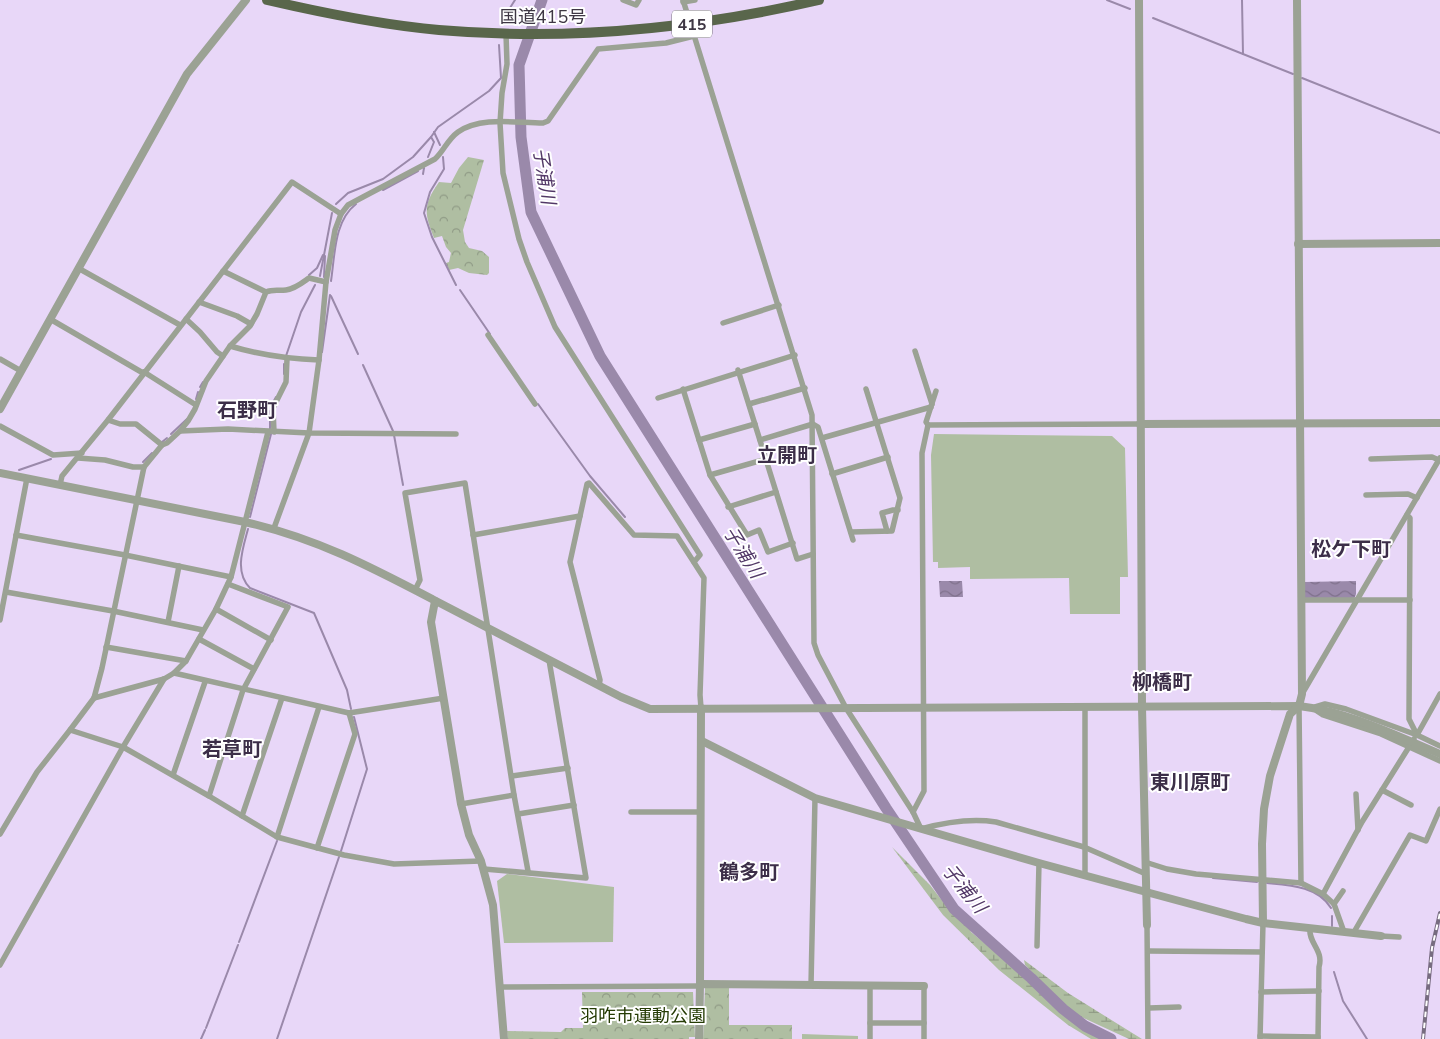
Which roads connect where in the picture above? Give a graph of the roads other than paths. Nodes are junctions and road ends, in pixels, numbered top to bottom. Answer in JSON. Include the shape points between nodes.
{"nodes":[{"id":1,"x":246,"y":0,"type":"edge"},
{"id":2,"x":267,"y":0,"type":"edge"},
{"id":3,"x":624,"y":0,"type":"edge"},
{"id":4,"x":639,"y":0,"type":"edge"},
{"id":5,"x":695,"y":0,"type":"edge"},
{"id":6,"x":819,"y":0,"type":"edge"},
{"id":7,"x":1139,"y":0,"type":"edge"},
{"id":8,"x":1297,"y":0,"type":"edge"},
{"id":9,"x":683,"y":1,"type":"edge"},
{"id":10,"x":690,"y":24,"type":"junction"},
{"id":11,"x":509,"y":34,"type":"junction"},
{"id":12,"x":694,"y":36,"type":"junction"},
{"id":13,"x":502,"y":123,"type":"junction"},
{"id":14,"x":342,"y":214,"type":"junction"},
{"id":15,"x":1440,"y":243,"type":"edge"},
{"id":16,"x":1298,"y":244,"type":"junction"},
{"id":17,"x":78,"y":268,"type":"junction"},
{"id":18,"x":223,"y":271,"type":"junction"},
{"id":19,"x":326,"y":282,"type":"junction"},
{"id":20,"x":266,"y":292,"type":"junction"},
{"id":21,"x":199,"y":302,"type":"junction"},
{"id":22,"x":779,"y":305,"type":"junction"},
{"id":23,"x":50,"y":318,"type":"junction"},
{"id":24,"x":186,"y":318,"type":"junction"},
{"id":25,"x":723,"y":323,"type":"dead end"},
{"id":26,"x":251,"y":324,"type":"junction"},
{"id":27,"x":180,"y":325,"type":"junction"},
{"id":28,"x":488,"y":335,"type":"dead end"},
{"id":29,"x":230,"y":346,"type":"junction"},
{"id":30,"x":915,"y":351,"type":"dead end"},
{"id":31,"x":794,"y":355,"type":"junction"},
{"id":32,"x":223,"y":356,"type":"junction"},
{"id":33,"x":287,"y":358,"type":"junction"},
{"id":34,"x":0,"y":359,"type":"edge"},
{"id":35,"x":319,"y":360,"type":"junction"},
{"id":36,"x":21,"y":371,"type":"junction"},
{"id":37,"x":739,"y":371,"type":"junction"},
{"id":38,"x":144,"y":372,"type":"junction"},
{"id":39,"x":805,"y":388,"type":"junction"},
{"id":40,"x":866,"y":389,"type":"dead end"},
{"id":41,"x":684,"y":390,"type":"junction"},
{"id":42,"x":936,"y":391,"type":"dead end"},
{"id":43,"x":658,"y":398,"type":"dead end"},
{"id":44,"x":535,"y":404,"type":"dead end"},
{"id":45,"x":749,"y":404,"type":"junction"},
{"id":46,"x":196,"y":405,"type":"junction"},
{"id":47,"x":932,"y":406,"type":"junction"},
{"id":48,"x":0,"y":409,"type":"edge"},
{"id":49,"x":108,"y":420,"type":"junction"},
{"id":50,"x":877,"y":423,"type":"junction"},
{"id":51,"x":1300,"y":423,"type":"junction"},
{"id":52,"x":1440,"y":423,"type":"edge"},
{"id":53,"x":755,"y":424,"type":"junction"},
{"id":54,"x":813,"y":424,"type":"junction"},
{"id":55,"x":928,"y":424,"type":"junction"},
{"id":56,"x":1140,"y":424,"type":"junction"},
{"id":57,"x":0,"y":426,"type":"edge"},
{"id":58,"x":180,"y":431,"type":"junction"},
{"id":59,"x":271,"y":432,"type":"junction"},
{"id":60,"x":308,"y":433,"type":"junction"},
{"id":61,"x":456,"y":434,"type":"dead end"},
{"id":62,"x":822,"y":438,"type":"junction"},
{"id":63,"x":699,"y":440,"type":"junction"},
{"id":64,"x":760,"y":440,"type":"junction"},
{"id":65,"x":162,"y":445,"type":"junction"},
{"id":66,"x":80,"y":456,"type":"junction"},
{"id":67,"x":888,"y":457,"type":"junction"},
{"id":68,"x":766,"y":459,"type":"junction"},
{"id":69,"x":1371,"y":459,"type":"dead end"},
{"id":70,"x":1440,"y":459,"type":"edge"},
{"id":71,"x":144,"y":467,"type":"junction"},
{"id":72,"x":0,"y":473,"type":"edge"},
{"id":73,"x":832,"y":474,"type":"junction"},
{"id":74,"x":710,"y":475,"type":"junction"},
{"id":75,"x":27,"y":478,"type":"junction"},
{"id":76,"x":60,"y":485,"type":"junction"},
{"id":77,"x":776,"y":492,"type":"junction"},
{"id":78,"x":1366,"y":494,"type":"dead end"},
{"id":79,"x":1417,"y":498,"type":"junction"},
{"id":80,"x":137,"y":501,"type":"junction"},
{"id":81,"x":728,"y":507,"type":"junction"},
{"id":82,"x":898,"y":510,"type":"junction"},
{"id":83,"x":1407,"y":515,"type":"junction"},
{"id":84,"x":580,"y":516,"type":"junction"},
{"id":85,"x":245,"y":522,"type":"junction"},
{"id":86,"x":274,"y":528,"type":"junction"},
{"id":87,"x":887,"y":531,"type":"junction"},
{"id":88,"x":850,"y":532,"type":"junction"},
{"id":89,"x":16,"y":535,"type":"junction"},
{"id":90,"x":473,"y":535,"type":"junction"},
{"id":91,"x":853,"y":540,"type":"dead end"},
{"id":92,"x":792,"y":543,"type":"junction"},
{"id":93,"x":125,"y":554,"type":"junction"},
{"id":94,"x":813,"y":554,"type":"junction"},
{"id":95,"x":694,"y":562,"type":"junction"},
{"id":96,"x":179,"y":566,"type":"junction"},
{"id":97,"x":231,"y":576,"type":"junction"},
{"id":98,"x":228,"y":584,"type":"junction"},
{"id":99,"x":414,"y":590,"type":"junction"},
{"id":100,"x":6,"y":592,"type":"junction"},
{"id":101,"x":1301,"y":600,"type":"junction"},
{"id":102,"x":1358,"y":600,"type":"junction"},
{"id":103,"x":1410,"y":600,"type":"junction"},
{"id":104,"x":435,"y":601,"type":"junction"},
{"id":105,"x":216,"y":609,"type":"junction"},
{"id":106,"x":113,"y":611,"type":"junction"},
{"id":107,"x":0,"y":620,"type":"edge"},
{"id":108,"x":168,"y":622,"type":"junction"},
{"id":109,"x":487,"y":628,"type":"junction"},
{"id":110,"x":203,"y":630,"type":"junction"},
{"id":111,"x":199,"y":639,"type":"junction"},
{"id":112,"x":271,"y":640,"type":"junction"},
{"id":113,"x":106,"y":646,"type":"junction"},
{"id":114,"x":549,"y":660,"type":"junction"},
{"id":115,"x":186,"y":661,"type":"junction"},
{"id":116,"x":254,"y":669,"type":"junction"},
{"id":117,"x":174,"y":673,"type":"junction"},
{"id":118,"x":164,"y":679,"type":"junction"},
{"id":119,"x":205,"y":682,"type":"junction"},
{"id":120,"x":599,"y":686,"type":"junction"},
{"id":121,"x":243,"y":690,"type":"junction"},
{"id":122,"x":1302,"y":694,"type":"junction"},
{"id":123,"x":1440,"y":694,"type":"edge"},
{"id":124,"x":94,"y":698,"type":"junction"},
{"id":125,"x":282,"y":698,"type":"junction"},
{"id":126,"x":444,"y":698,"type":"junction"},
{"id":127,"x":1437,"y":704,"type":"edge"},
{"id":128,"x":1299,"y":706,"type":"junction"},
{"id":129,"x":319,"y":707,"type":"junction"},
{"id":130,"x":1142,"y":707,"type":"junction"},
{"id":131,"x":701,"y":708,"type":"junction"},
{"id":132,"x":843,"y":708,"type":"junction"},
{"id":133,"x":922,"y":708,"type":"junction"},
{"id":134,"x":1085,"y":708,"type":"junction"},
{"id":135,"x":1313,"y":708,"type":"junction"},
{"id":136,"x":349,"y":713,"type":"junction"},
{"id":137,"x":70,"y":730,"type":"junction"},
{"id":138,"x":1417,"y":735,"type":"junction"},
{"id":139,"x":702,"y":741,"type":"junction"},
{"id":140,"x":1440,"y":746,"type":"edge"},
{"id":141,"x":123,"y":747,"type":"junction"},
{"id":142,"x":1409,"y":747,"type":"junction"},
{"id":143,"x":1440,"y":754,"type":"edge"},
{"id":144,"x":1440,"y":761,"type":"edge"},
{"id":145,"x":568,"y":768,"type":"junction"},
{"id":146,"x":173,"y":775,"type":"junction"},
{"id":147,"x":512,"y":776,"type":"junction"},
{"id":148,"x":1382,"y":790,"type":"junction"},
{"id":149,"x":1356,"y":794,"type":"dead end"},
{"id":150,"x":514,"y":795,"type":"junction"},
{"id":151,"x":209,"y":796,"type":"junction"},
{"id":152,"x":815,"y":798,"type":"junction"},
{"id":153,"x":461,"y":804,"type":"junction"},
{"id":154,"x":574,"y":805,"type":"junction"},
{"id":155,"x":1411,"y":805,"type":"dead end"},
{"id":156,"x":1440,"y":810,"type":"edge"},
{"id":157,"x":631,"y":812,"type":"dead end"},
{"id":158,"x":700,"y":812,"type":"junction"},
{"id":159,"x":913,"y":812,"type":"junction"},
{"id":160,"x":518,"y":814,"type":"junction"},
{"id":161,"x":242,"y":816,"type":"junction"},
{"id":162,"x":921,"y":829,"type":"junction"},
{"id":163,"x":1358,"y":830,"type":"junction"},
{"id":164,"x":0,"y":834,"type":"edge"},
{"id":165,"x":277,"y":838,"type":"junction"},
{"id":166,"x":317,"y":848,"type":"junction"},
{"id":167,"x":1084,"y":848,"type":"junction"},
{"id":168,"x":1145,"y":862,"type":"junction"},
{"id":169,"x":1039,"y":863,"type":"junction"},
{"id":170,"x":483,"y":865,"type":"junction"},
{"id":171,"x":528,"y":871,"type":"junction"},
{"id":172,"x":1146,"y":874,"type":"junction"},
{"id":173,"x":1085,"y":876,"type":"junction"},
{"id":174,"x":1262,"y":880,"type":"junction"},
{"id":175,"x":1301,"y":883,"type":"junction"},
{"id":176,"x":1342,"y":891,"type":"dead end"},
{"id":177,"x":1146,"y":893,"type":"junction"},
{"id":178,"x":1322,"y":894,"type":"junction"},
{"id":179,"x":1334,"y":904,"type":"junction"},
{"id":180,"x":1263,"y":923,"type":"junction"},
{"id":181,"x":1147,"y":925,"type":"joint"},
{"id":182,"x":1310,"y":928,"type":"junction"},
{"id":183,"x":1344,"y":932,"type":"junction"},
{"id":184,"x":1354,"y":932,"type":"junction"},
{"id":185,"x":1381,"y":936,"type":"joint"},
{"id":186,"x":1399,"y":937,"type":"dead end"},
{"id":187,"x":1036,"y":946,"type":"dead end"},
{"id":188,"x":1148,"y":951,"type":"junction"},
{"id":189,"x":1262,"y":952,"type":"junction"},
{"id":190,"x":0,"y":965,"type":"edge"},
{"id":191,"x":700,"y":985,"type":"junction"},
{"id":192,"x":811,"y":985,"type":"junction"},
{"id":193,"x":870,"y":985,"type":"junction"},
{"id":194,"x":924,"y":986,"type":"joint"},
{"id":195,"x":500,"y":987,"type":"junction"},
{"id":196,"x":1261,"y":992,"type":"junction"},
{"id":197,"x":1319,"y":992,"type":"junction"},
{"id":198,"x":1149,"y":1008,"type":"junction"},
{"id":199,"x":1179,"y":1008,"type":"dead end"},
{"id":200,"x":870,"y":1023,"type":"junction"},
{"id":201,"x":924,"y":1023,"type":"junction"},
{"id":202,"x":1148,"y":1037,"type":"edge"},
{"id":203,"x":1260,"y":1038,"type":"edge"},
{"id":204,"x":1318,"y":1038,"type":"edge"},
{"id":205,"x":504,"y":1039,"type":"edge"},
{"id":206,"x":699,"y":1039,"type":"edge"},
{"id":207,"x":870,"y":1039,"type":"edge"},
{"id":208,"x":924,"y":1039,"type":"edge"}],
"edges":[{"from":1,"to":17,"type":"street","via":[[187,74]]},
{"from":2,"to":11,"type":"highway","name":"国道415号","number":"415","via":[[373,21],[438,30]]},
{"from":3,"to":4,"type":"street","via":[[636,5]]},
{"from":5,"to":9,"type":"street"},
{"from":6,"to":10,"type":"highway","name":"国道415号","number":"415"},
{"from":7,"to":56,"type":"street"},
{"from":8,"to":16,"type":"street"},
{"from":9,"to":10,"type":"street"},
{"from":10,"to":11,"type":"highway","name":"国道415号","number":"415","via":[[629,31]]},
{"from":10,"to":12,"type":"street"},
{"from":11,"to":13,"type":"street"},
{"from":12,"to":13,"type":"street","via":[[666,43],[598,49],[548,121]]},
{"from":12,"to":22,"type":"street"},
{"from":13,"to":14,"type":"street","via":[[476,123],[458,132],[435,159],[348,205]]},
{"from":13,"to":95,"type":"street","via":[[503,172],[519,240],[538,290],[554,326],[700,555]]},
{"from":14,"to":18,"type":"street","via":[[292,182]]},
{"from":14,"to":19,"type":"street","via":[[335,230]]},
{"from":15,"to":16,"type":"street"},
{"from":16,"to":51,"type":"street"},
{"from":17,"to":23,"type":"street"},
{"from":17,"to":27,"type":"street"},
{"from":18,"to":20,"type":"street"},
{"from":18,"to":21,"type":"street"},
{"from":19,"to":20,"type":"street","via":[[309,278],[287,290]]},
{"from":19,"to":35,"type":"street"},
{"from":20,"to":26,"type":"street"},
{"from":21,"to":24,"type":"street"},
{"from":21,"to":26,"type":"street"},
{"from":22,"to":25,"type":"street"},
{"from":22,"to":31,"type":"street"},
{"from":23,"to":36,"type":"street"},
{"from":23,"to":38,"type":"street"},
{"from":24,"to":27,"type":"street"},
{"from":24,"to":32,"type":"street"},
{"from":26,"to":29,"type":"street"},
{"from":27,"to":38,"type":"street"},
{"from":28,"to":44,"type":"street"},
{"from":29,"to":32,"type":"street"},
{"from":29,"to":33,"type":"street"},
{"from":30,"to":47,"type":"street"},
{"from":31,"to":37,"type":"street"},
{"from":31,"to":39,"type":"street"},
{"from":32,"to":46,"type":"street","via":[[206,381]]},
{"from":33,"to":35,"type":"street"},
{"from":33,"to":59,"type":"street","via":[[286,382],[273,408]]},
{"from":34,"to":36,"type":"street"},
{"from":35,"to":60,"type":"street"},
{"from":36,"to":48,"type":"street"},
{"from":37,"to":41,"type":"street"},
{"from":37,"to":45,"type":"street"},
{"from":38,"to":46,"type":"street"},
{"from":38,"to":49,"type":"street"},
{"from":39,"to":45,"type":"street"},
{"from":39,"to":54,"type":"street"},
{"from":40,"to":50,"type":"street"},
{"from":41,"to":43,"type":"street"},
{"from":41,"to":63,"type":"street"},
{"from":42,"to":47,"type":"street"},
{"from":45,"to":53,"type":"street"},
{"from":46,"to":58,"type":"street"},
{"from":47,"to":50,"type":"street"},
{"from":47,"to":55,"type":"street"},
{"from":49,"to":65,"type":"street","via":[[136,424]]},
{"from":49,"to":66,"type":"street"},
{"from":50,"to":62,"type":"street"},
{"from":50,"to":67,"type":"street"},
{"from":51,"to":52,"type":"street"},
{"from":51,"to":56,"type":"street"},
{"from":51,"to":101,"type":"street"},
{"from":53,"to":63,"type":"street"},
{"from":53,"to":64,"type":"street"},
{"from":54,"to":62,"type":"street","via":[[818,427]]},
{"from":54,"to":64,"type":"street"},
{"from":54,"to":94,"type":"street"},
{"from":55,"to":56,"type":"street"},
{"from":55,"to":133,"type":"street","via":[[922,453]]},
{"from":56,"to":130,"type":"street"},
{"from":57,"to":66,"type":"street","via":[[53,455]]},
{"from":58,"to":59,"type":"street"},
{"from":58,"to":65,"type":"street"},
{"from":59,"to":60,"type":"street"},
{"from":59,"to":85,"type":"street"},
{"from":60,"to":61,"type":"street"},
{"from":60,"to":86,"type":"street"},
{"from":62,"to":73,"type":"street"},
{"from":63,"to":74,"type":"street"},
{"from":64,"to":68,"type":"street"},
{"from":65,"to":71,"type":"street"},
{"from":66,"to":71,"type":"street"},
{"from":66,"to":76,"type":"street","via":[[62,476]]},
{"from":67,"to":73,"type":"street"},
{"from":67,"to":82,"type":"street","via":[[900,498]]},
{"from":68,"to":74,"type":"street"},
{"from":68,"to":77,"type":"street"},
{"from":69,"to":70,"type":"street"},
{"from":70,"to":79,"type":"street"},
{"from":71,"to":80,"type":"street"},
{"from":72,"to":75,"type":"street"},
{"from":73,"to":88,"type":"street"},
{"from":74,"to":81,"type":"street"},
{"from":75,"to":76,"type":"street"},
{"from":75,"to":89,"type":"street"},
{"from":76,"to":80,"type":"street"},
{"from":77,"to":81,"type":"street"},
{"from":77,"to":92,"type":"street"},
{"from":78,"to":79,"type":"street","via":[[1408,494]]},
{"from":79,"to":83,"type":"street"},
{"from":80,"to":85,"type":"street"},
{"from":80,"to":93,"type":"street"},
{"from":81,"to":92,"type":"street","via":[[747,535],[759,530],[768,552]]},
{"from":82,"to":87,"type":"street","via":[[892,531]]},
{"from":82,"to":87,"type":"street","via":[[882,513]]},
{"from":83,"to":102,"type":"street"},
{"from":83,"to":103,"type":"street","via":[[1410,518]]},
{"from":84,"to":90,"type":"street"},
{"from":84,"to":95,"type":"street","via":[[589,483],[634,535],[677,536]]},
{"from":84,"to":120,"type":"street","via":[[570,562]]},
{"from":85,"to":86,"type":"street"},
{"from":85,"to":97,"type":"street"},
{"from":86,"to":99,"type":"street","via":[[315,542]]},
{"from":87,"to":88,"type":"street"},
{"from":88,"to":91,"type":"street"},
{"from":89,"to":93,"type":"street"},
{"from":89,"to":100,"type":"street"},
{"from":90,"to":99,"type":"street","via":[[465,483],[405,492],[420,580]]},
{"from":90,"to":109,"type":"street"},
{"from":92,"to":94,"type":"street","via":[[797,559]]},
{"from":93,"to":96,"type":"street"},
{"from":93,"to":106,"type":"street"},
{"from":94,"to":132,"type":"street","via":[[814,642]]},
{"from":95,"to":131,"type":"street","via":[[705,586]]},
{"from":96,"to":97,"type":"street"},
{"from":96,"to":108,"type":"street"},
{"from":97,"to":98,"type":"street"},
{"from":98,"to":105,"type":"street"},
{"from":98,"to":112,"type":"street","via":[[288,607]]},
{"from":99,"to":104,"type":"street"},
{"from":100,"to":106,"type":"street"},
{"from":100,"to":107,"type":"street"},
{"from":101,"to":102,"type":"street"},
{"from":101,"to":122,"type":"street"},
{"from":102,"to":103,"type":"street"},
{"from":102,"to":122,"type":"street"},
{"from":103,"to":138,"type":"street","via":[[1409,718]]},
{"from":104,"to":109,"type":"street"},
{"from":104,"to":126,"type":"street","via":[[432,622]]},
{"from":105,"to":110,"type":"street"},
{"from":105,"to":112,"type":"street"},
{"from":106,"to":108,"type":"street"},
{"from":106,"to":113,"type":"street"},
{"from":108,"to":110,"type":"street"},
{"from":109,"to":114,"type":"street"},
{"from":109,"to":147,"type":"street"},
{"from":110,"to":111,"type":"street"},
{"from":111,"to":115,"type":"street"},
{"from":111,"to":116,"type":"street"},
{"from":112,"to":116,"type":"street"},
{"from":113,"to":115,"type":"street"},
{"from":113,"to":124,"type":"street"},
{"from":114,"to":120,"type":"street"},
{"from":114,"to":145,"type":"street"},
{"from":115,"to":117,"type":"street"},
{"from":116,"to":121,"type":"street"},
{"from":117,"to":118,"type":"street"},
{"from":117,"to":119,"type":"street"},
{"from":118,"to":124,"type":"street"},
{"from":118,"to":141,"type":"street"},
{"from":119,"to":121,"type":"street"},
{"from":119,"to":146,"type":"street"},
{"from":120,"to":131,"type":"street","via":[[650,709]]},
{"from":121,"to":125,"type":"street"},
{"from":121,"to":151,"type":"street"},
{"from":122,"to":128,"type":"street"},
{"from":123,"to":127,"type":"street"},
{"from":124,"to":137,"type":"street"},
{"from":125,"to":129,"type":"street"},
{"from":125,"to":161,"type":"street"},
{"from":126,"to":136,"type":"street"},
{"from":126,"to":153,"type":"street"},
{"from":127,"to":138,"type":"street"},
{"from":128,"to":130,"type":"street"},
{"from":128,"to":135,"type":"street"},
{"from":128,"to":174,"type":"street","via":[[1290,714],[1270,776],[1262,826]]},
{"from":128,"to":175,"type":"street"},
{"from":129,"to":136,"type":"street"},
{"from":129,"to":165,"type":"street"},
{"from":130,"to":134,"type":"street"},
{"from":130,"to":168,"type":"street"},
{"from":131,"to":132,"type":"street"},
{"from":131,"to":139,"type":"street"},
{"from":132,"to":133,"type":"street"},
{"from":132,"to":159,"type":"street"},
{"from":133,"to":134,"type":"street"},
{"from":133,"to":159,"type":"street","via":[[924,791]]},
{"from":134,"to":167,"type":"street"},
{"from":135,"to":138,"type":"street","via":[[1325,704],[1346,709]]},
{"from":135,"to":142,"type":"street"},
{"from":135,"to":143,"type":"street","via":[[1376,727]]},
{"from":136,"to":166,"type":"street","via":[[355,734]]},
{"from":137,"to":141,"type":"street"},
{"from":137,"to":164,"type":"street","via":[[37,772]]},
{"from":138,"to":140,"type":"street"},
{"from":138,"to":142,"type":"street"},
{"from":139,"to":152,"type":"street"},
{"from":139,"to":158,"type":"street"},
{"from":141,"to":146,"type":"street"},
{"from":141,"to":190,"type":"street"},
{"from":142,"to":144,"type":"street"},
{"from":142,"to":148,"type":"street"},
{"from":145,"to":147,"type":"street"},
{"from":145,"to":154,"type":"street"},
{"from":146,"to":151,"type":"street"},
{"from":147,"to":150,"type":"street"},
{"from":148,"to":155,"type":"street"},
{"from":148,"to":163,"type":"street"},
{"from":149,"to":163,"type":"street"},
{"from":150,"to":153,"type":"street"},
{"from":150,"to":160,"type":"street"},
{"from":151,"to":161,"type":"street"},
{"from":152,"to":162,"type":"street"},
{"from":152,"to":192,"type":"street"},
{"from":153,"to":170,"type":"street","via":[[469,835]]},
{"from":154,"to":160,"type":"street"},
{"from":154,"to":171,"type":"street","via":[[586,878]]},
{"from":156,"to":184,"type":"street","via":[[1426,841],[1410,835]]},
{"from":157,"to":158,"type":"street"},
{"from":158,"to":191,"type":"street"},
{"from":159,"to":162,"type":"street"},
{"from":160,"to":171,"type":"street"},
{"from":161,"to":165,"type":"street"},
{"from":162,"to":167,"type":"street","via":[[954,821],[983,820]]},
{"from":162,"to":169,"type":"street"},
{"from":163,"to":178,"type":"street"},
{"from":165,"to":166,"type":"street"},
{"from":166,"to":170,"type":"street","via":[[394,864]]},
{"from":167,"to":172,"type":"street"},
{"from":167,"to":173,"type":"street"},
{"from":168,"to":172,"type":"street"},
{"from":168,"to":174,"type":"street","via":[[1196,874]]},
{"from":169,"to":173,"type":"street"},
{"from":169,"to":187,"type":"street"},
{"from":170,"to":171,"type":"street"},
{"from":170,"to":195,"type":"street","via":[[492,905]]},
{"from":172,"to":177,"type":"street"},
{"from":173,"to":177,"type":"street"},
{"from":174,"to":175,"type":"street"},
{"from":174,"to":180,"type":"street"},
{"from":175,"to":178,"type":"street"},
{"from":176,"to":179,"type":"street"},
{"from":177,"to":180,"type":"street"},
{"from":177,"to":181,"type":"street"},
{"from":178,"to":179,"type":"street"},
{"from":179,"to":183,"type":"street"},
{"from":180,"to":182,"type":"street"},
{"from":180,"to":189,"type":"street"},
{"from":181,"to":188,"type":"street"},
{"from":182,"to":183,"type":"street"},
{"from":182,"to":197,"type":"street","via":[[1321,958]]},
{"from":183,"to":184,"type":"street"},
{"from":184,"to":185,"type":"street"},
{"from":185,"to":186,"type":"street"},
{"from":188,"to":189,"type":"street"},
{"from":188,"to":198,"type":"street"},
{"from":189,"to":196,"type":"street"},
{"from":191,"to":192,"type":"street"},
{"from":191,"to":195,"type":"street"},
{"from":191,"to":206,"type":"street"},
{"from":192,"to":193,"type":"street"},
{"from":193,"to":194,"type":"street"},
{"from":193,"to":200,"type":"street"},
{"from":194,"to":201,"type":"street"},
{"from":195,"to":205,"type":"street"},
{"from":196,"to":197,"type":"street"},
{"from":196,"to":203,"type":"street"},
{"from":197,"to":204,"type":"street"},
{"from":198,"to":199,"type":"street"},
{"from":198,"to":202,"type":"street"},
{"from":200,"to":201,"type":"street"},
{"from":200,"to":207,"type":"street"},
{"from":201,"to":208,"type":"street"},
{"from":203,"to":204,"type":"street"}]}
